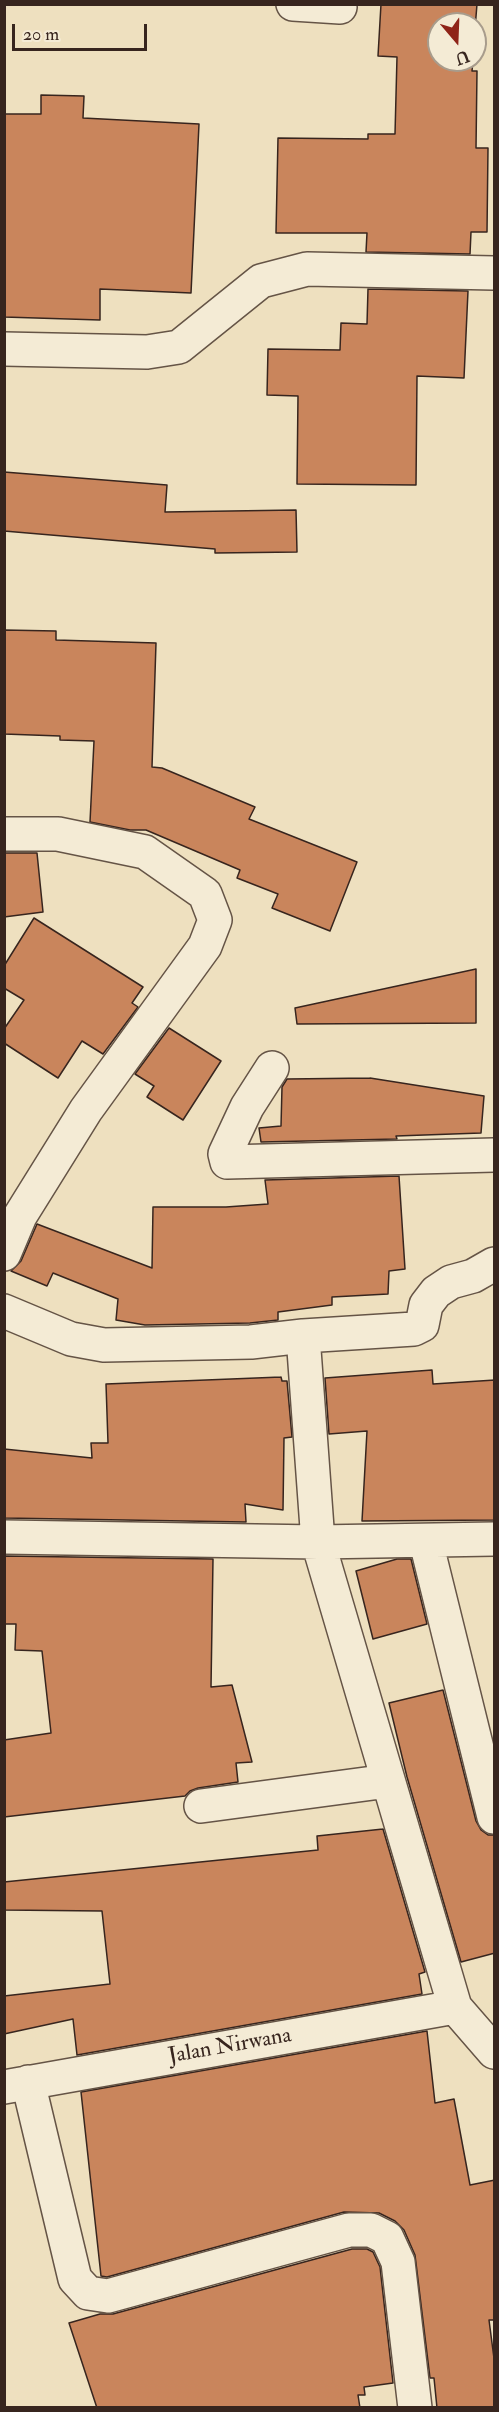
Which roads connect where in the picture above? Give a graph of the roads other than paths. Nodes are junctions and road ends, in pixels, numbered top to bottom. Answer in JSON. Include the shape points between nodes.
{"nodes":[{"id":1,"x":292,"y":4,"type":"edge"},
{"id":2,"x":340,"y":7,"type":"dead end"},
{"id":3,"x":495,"y":273,"type":"edge"},
{"id":4,"x":4,"y":349,"type":"edge"},
{"id":5,"x":4,"y":834,"type":"edge"},
{"id":6,"x":272,"y":1068,"type":"dead end"},
{"id":7,"x":494,"y":1147,"type":"edge"},
{"id":8,"x":4,"y":1254,"type":"edge"},
{"id":9,"x":495,"y":1264,"type":"edge"},
{"id":10,"x":4,"y":1311,"type":"edge"},
{"id":11,"x":303,"y":1336,"type":"junction"},
{"id":12,"x":4,"y":1537,"type":"edge"},
{"id":13,"x":495,"y":1539,"type":"edge"},
{"id":14,"x":318,"y":1542,"type":"junction"},
{"id":15,"x":426,"y":1542,"type":"junction"},
{"id":16,"x":388,"y":1781,"type":"junction"},
{"id":17,"x":201,"y":1806,"type":"dead end"},
{"id":18,"x":495,"y":1816,"type":"edge"},
{"id":19,"x":455,"y":2007,"type":"junction"},
{"id":20,"x":495,"y":2052,"type":"edge"},
{"id":21,"x":16,"y":2084,"type":"edge"},
{"id":22,"x":415,"y":2408,"type":"edge"}],
"edges":[{"from":1,"to":2,"type":"street"},
{"from":3,"to":4,"type":"street","via":[[307,269],[261,281],[179,347],[147,352]]},
{"from":5,"to":8,"type":"street","via":[[58,834],[146,852],[206,894],[215,920],[205,946],[86,1110],[20,1216]]},
{"from":6,"to":7,"type":"street","via":[[247,1107],[225,1154],[227,1162]]},
{"from":9,"to":11,"type":"street","via":[[436,1292],[426,1305],[422,1325],[414,1329]]},
{"from":10,"to":11,"type":"street","via":[[71,1339],[104,1344],[251,1342]]},
{"from":11,"to":14,"type":"street"},
{"from":12,"to":14,"type":"street"},
{"from":13,"to":15,"type":"street"},
{"from":14,"to":15,"type":"street"},
{"from":14,"to":16,"type":"street"},
{"from":15,"to":18,"type":"street"},
{"from":16,"to":17,"type":"street"},
{"from":16,"to":19,"type":"street"},
{"from":19,"to":20,"type":"street"},
{"from":19,"to":21,"type":"street","name":"Jalan Nirwana"},
{"from":21,"to":22,"type":"street","via":[[75,2279],[88,2293],[108,2296],[349,2230],[371,2230],[387,2238],[398,2262]]}]}
